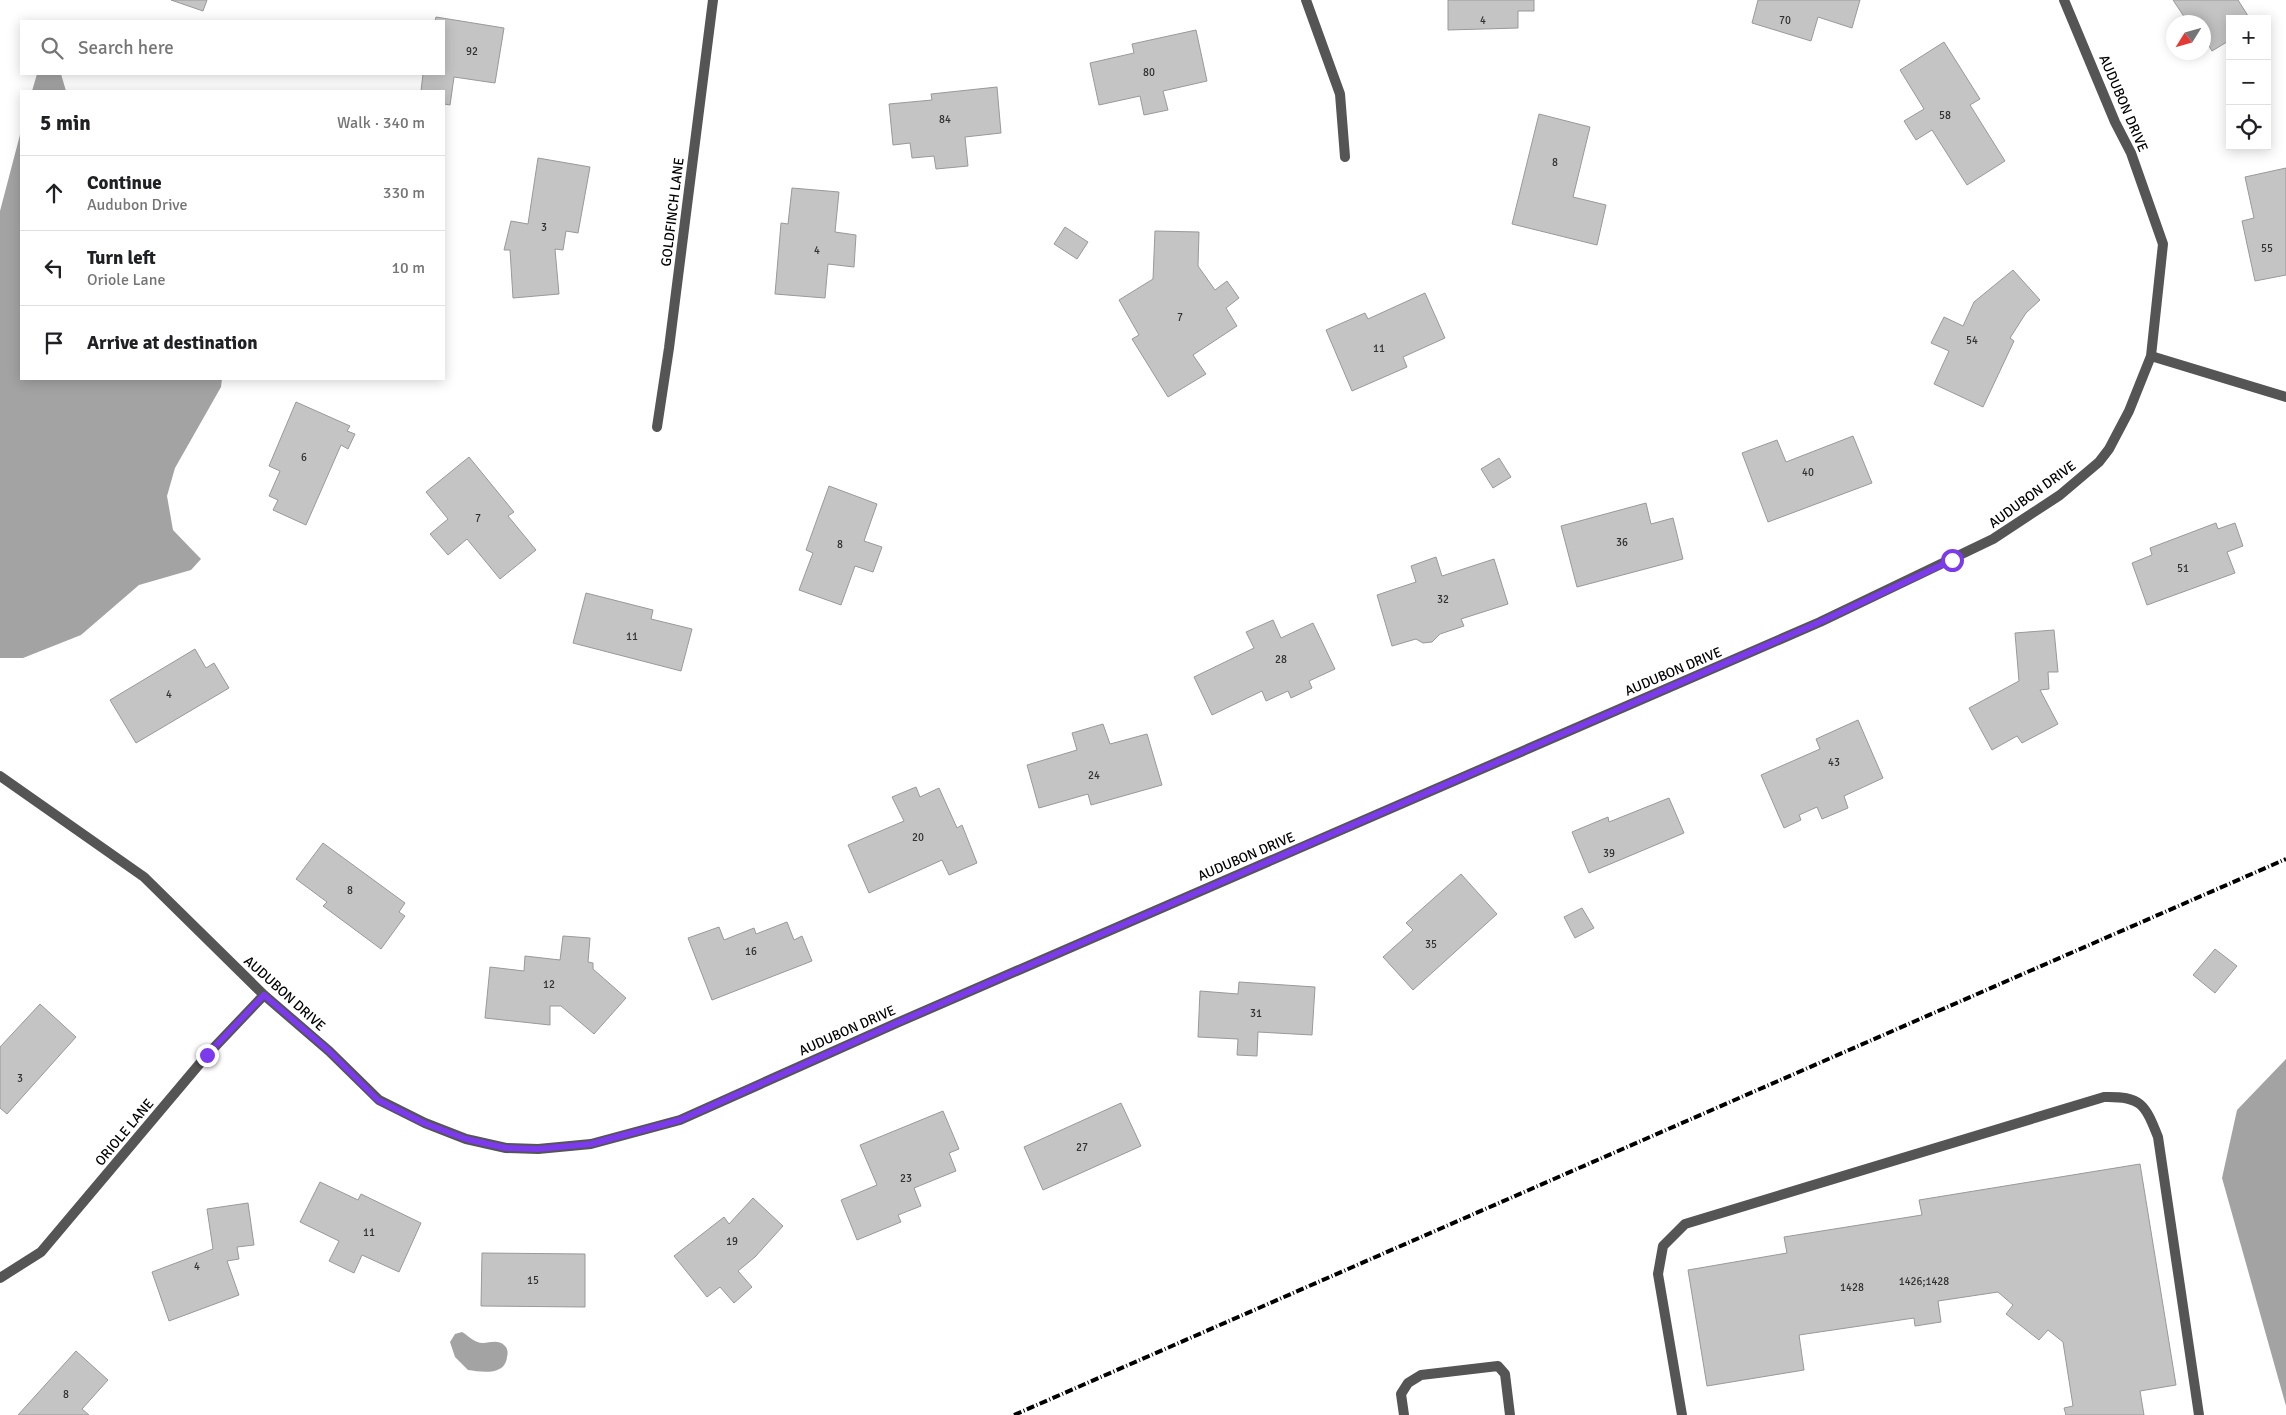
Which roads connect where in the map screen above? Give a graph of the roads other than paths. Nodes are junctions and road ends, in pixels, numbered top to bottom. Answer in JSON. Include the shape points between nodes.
{"nodes":[{"id":1,"x":713,"y":0,"type":"edge"},
{"id":2,"x":1306,"y":0,"type":"edge"},
{"id":3,"x":2064,"y":0,"type":"edge"},
{"id":4,"x":1345,"y":157,"type":"dead end"},
{"id":5,"x":2151,"y":356,"type":"junction"},
{"id":6,"x":2286,"y":397,"type":"edge"},
{"id":7,"x":657,"y":427,"type":"dead end"},
{"id":8,"x":0,"y":776,"type":"edge"},
{"id":9,"x":264,"y":995,"type":"junction"},
{"id":10,"x":0,"y":1278,"type":"edge"},
{"id":11,"x":1404,"y":1415,"type":"edge"},
{"id":12,"x":1510,"y":1415,"type":"edge"},
{"id":13,"x":1682,"y":1415,"type":"edge"},
{"id":14,"x":2199,"y":1415,"type":"edge"}],
"edges":[{"from":1,"to":7,"type":"street","name":"GOLDFINCH LANE"},
{"from":2,"to":4,"type":"street","via":[[1340,94]]},
{"from":3,"to":5,"type":"street","name":"AUDUBON DRIVE","via":[[2131,153],[2164,244]]},
{"from":5,"to":6,"type":"street"},
{"from":5,"to":9,"type":"street","name":"AUDUBON DRIVE","via":[[2129,411],[2099,462],[2060,495],[1993,539],[1820,622],[680,1120],[591,1144],[538,1149],[506,1148],[466,1139],[378,1100],[329,1051]]},
{"from":8,"to":9,"type":"street","name":"AUDUBON DRIVE","via":[[144,877]]},
{"from":9,"to":10,"type":"street","name":"ORIOLE LANE","via":[[207,1055],[41,1252]]},
{"from":11,"to":12,"type":"street","via":[[1401,1394],[1408,1383],[1421,1375],[1498,1366],[1505,1374]]},
{"from":13,"to":14,"type":"street","via":[[1658,1274],[1663,1246],[1685,1224],[2104,1097],[2128,1096],[2141,1104],[2158,1137]]}]}
